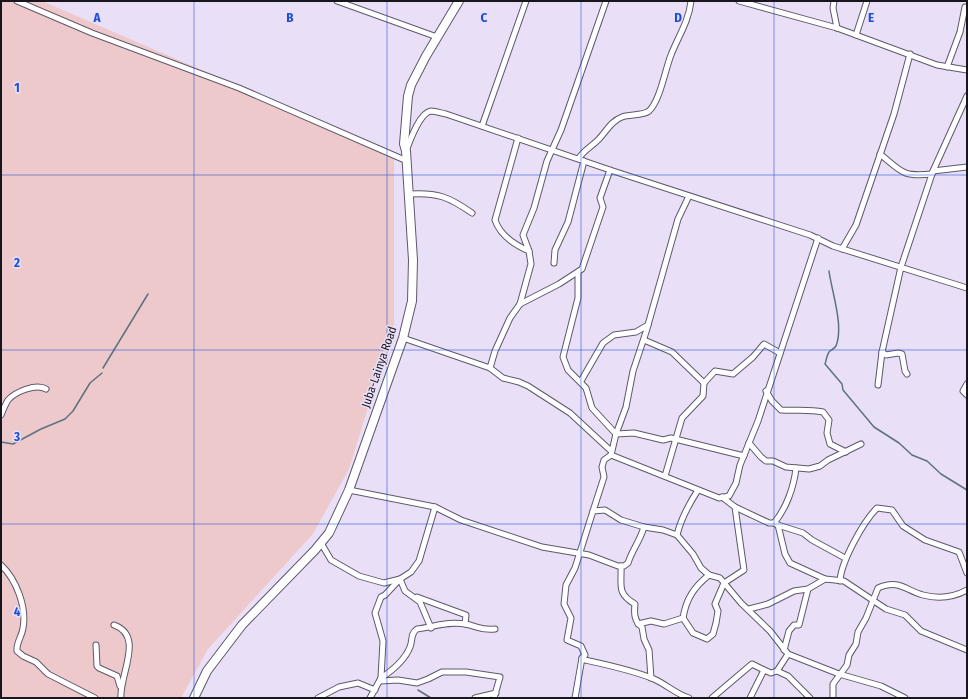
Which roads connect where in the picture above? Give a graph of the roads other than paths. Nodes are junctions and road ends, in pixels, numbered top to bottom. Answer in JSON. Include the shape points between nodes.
{"nodes":[{"id":1,"x":17,"y":1,"type":"edge"},
{"id":2,"x":337,"y":1,"type":"edge"},
{"id":3,"x":459,"y":1,"type":"edge"},
{"id":4,"x":526,"y":1,"type":"edge"},
{"id":5,"x":606,"y":1,"type":"edge"},
{"id":6,"x":695,"y":1,"type":"edge"},
{"id":7,"x":740,"y":1,"type":"edge"},
{"id":8,"x":834,"y":1,"type":"edge"},
{"id":9,"x":867,"y":1,"type":"edge"},
{"id":10,"x":691,"y":3,"type":"edge"},
{"id":11,"x":967,"y":8,"type":"edge"},
{"id":12,"x":837,"y":28,"type":"junction"},
{"id":13,"x":856,"y":35,"type":"junction"},
{"id":14,"x":437,"y":37,"type":"junction"},
{"id":15,"x":910,"y":54,"type":"junction"},
{"id":16,"x":947,"y":67,"type":"junction"},
{"id":17,"x":967,"y":70,"type":"edge"},
{"id":18,"x":967,"y":96,"type":"edge"},
{"id":19,"x":482,"y":126,"type":"junction"},
{"id":20,"x":518,"y":138,"type":"junction"},
{"id":21,"x":550,"y":150,"type":"junction"},
{"id":22,"x":406,"y":151,"type":"junction"},
{"id":23,"x":880,"y":154,"type":"junction"},
{"id":24,"x":581,"y":160,"type":"junction"},
{"id":25,"x":407,"y":161,"type":"junction"},
{"id":26,"x":967,"y":167,"type":"edge"},
{"id":27,"x":610,"y":170,"type":"junction"},
{"id":28,"x":933,"y":172,"type":"junction"},
{"id":29,"x":409,"y":194,"type":"junction"},
{"id":30,"x":689,"y":196,"type":"junction"},
{"id":31,"x":472,"y":213,"type":"dead end"},
{"id":32,"x":818,"y":238,"type":"junction"},
{"id":33,"x":842,"y":249,"type":"junction"},
{"id":34,"x":529,"y":251,"type":"junction"},
{"id":35,"x":554,"y":263,"type":"dead end"},
{"id":36,"x":901,"y":267,"type":"junction"},
{"id":37,"x":578,"y":272,"type":"junction"},
{"id":38,"x":967,"y":288,"type":"edge"},
{"id":39,"x":520,"y":304,"type":"junction"},
{"id":40,"x":648,"y":324,"type":"junction"},
{"id":41,"x":403,"y":338,"type":"junction"},
{"id":42,"x":644,"y":340,"type":"junction"},
{"id":43,"x":882,"y":352,"type":"junction"},
{"id":44,"x":780,"y":353,"type":"junction"},
{"id":45,"x":490,"y":368,"type":"junction"},
{"id":46,"x":907,"y":374,"type":"dead end"},
{"id":47,"x":582,"y":381,"type":"junction"},
{"id":48,"x":704,"y":383,"type":"junction"},
{"id":49,"x":967,"y":384,"type":"edge"},
{"id":50,"x":878,"y":385,"type":"dead end"},
{"id":51,"x":46,"y":389,"type":"dead end"},
{"id":52,"x":766,"y":392,"type":"junction"},
{"id":53,"x":967,"y":395,"type":"edge"},
{"id":54,"x":1,"y":415,"type":"edge"},
{"id":55,"x":616,"y":434,"type":"junction"},
{"id":56,"x":676,"y":439,"type":"junction"},
{"id":57,"x":749,"y":443,"type":"junction"},
{"id":58,"x":861,"y":444,"type":"dead end"},
{"id":59,"x":846,"y":452,"type":"junction"},
{"id":60,"x":611,"y":453,"type":"junction"},
{"id":61,"x":744,"y":456,"type":"junction"},
{"id":62,"x":796,"y":468,"type":"junction"},
{"id":63,"x":665,"y":476,"type":"junction"},
{"id":64,"x":349,"y":490,"type":"junction"},
{"id":65,"x":698,"y":490,"type":"junction"},
{"id":66,"x":722,"y":497,"type":"junction"},
{"id":67,"x":435,"y":507,"type":"junction"},
{"id":68,"x":735,"y":507,"type":"junction"},
{"id":69,"x":593,"y":511,"type":"junction"},
{"id":70,"x":776,"y":524,"type":"junction"},
{"id":71,"x":644,"y":527,"type":"junction"},
{"id":72,"x":677,"y":535,"type":"junction"},
{"id":73,"x":321,"y":543,"type":"junction"},
{"id":74,"x":578,"y":553,"type":"junction"},
{"id":75,"x":845,"y":558,"type":"junction"},
{"id":76,"x":1,"y":565,"type":"edge"},
{"id":77,"x":621,"y":566,"type":"junction"},
{"id":78,"x":967,"y":573,"type":"edge"},
{"id":79,"x":709,"y":575,"type":"junction"},
{"id":80,"x":400,"y":579,"type":"junction"},
{"id":81,"x":825,"y":579,"type":"junction"},
{"id":82,"x":840,"y":580,"type":"junction"},
{"id":83,"x":724,"y":584,"type":"junction"},
{"id":84,"x":808,"y":589,"type":"junction"},
{"id":85,"x":967,"y":590,"type":"edge"},
{"id":86,"x":410,"y":595,"type":"junction"},
{"id":87,"x":872,"y":600,"type":"junction"},
{"id":88,"x":749,"y":609,"type":"junction"},
{"id":89,"x":683,"y":618,"type":"junction"},
{"id":90,"x":465,"y":624,"type":"junction"},
{"id":91,"x":638,"y":624,"type":"junction"},
{"id":92,"x":114,"y":626,"type":"dead end"},
{"id":93,"x":431,"y":628,"type":"junction"},
{"id":94,"x":495,"y":629,"type":"dead end"},
{"id":95,"x":96,"y":645,"type":"dead end"},
{"id":96,"x":967,"y":650,"type":"edge"},
{"id":97,"x":786,"y":652,"type":"junction"},
{"id":98,"x":582,"y":658,"type":"junction"},
{"id":99,"x":764,"y":670,"type":"junction"},
{"id":100,"x":777,"y":671,"type":"junction"},
{"id":101,"x":839,"y":674,"type":"junction"},
{"id":102,"x":651,"y":678,"type":"junction"},
{"id":103,"x":380,"y":680,"type":"junction"},
{"id":104,"x":375,"y":690,"type":"junction"},
{"id":105,"x":120,"y":691,"type":"junction"},
{"id":106,"x":495,"y":695,"type":"edge"},
{"id":107,"x":95,"y":698,"type":"edge"},
{"id":108,"x":121,"y":698,"type":"edge"},
{"id":109,"x":194,"y":698,"type":"edge"},
{"id":110,"x":318,"y":698,"type":"edge"},
{"id":111,"x":370,"y":698,"type":"edge"},
{"id":112,"x":475,"y":698,"type":"edge"},
{"id":113,"x":575,"y":698,"type":"edge"},
{"id":114,"x":689,"y":698,"type":"edge"},
{"id":115,"x":712,"y":698,"type":"edge"},
{"id":116,"x":750,"y":698,"type":"edge"},
{"id":117,"x":810,"y":698,"type":"edge"},
{"id":118,"x":834,"y":698,"type":"edge"},
{"id":119,"x":903,"y":698,"type":"edge"}],
"edges":[{"from":1,"to":25,"type":"street","via":[[92,33],[253,94]]},
{"from":2,"to":14,"type":"street"},
{"from":3,"to":14,"type":"main road","name":"Juba-Lainya Road"},
{"from":4,"to":19,"type":"street"},
{"from":5,"to":21,"type":"street","via":[[560,130]]},
{"from":6,"to":10,"type":"street"},
{"from":7,"to":12,"type":"street"},
{"from":8,"to":12,"type":"street"},
{"from":9,"to":13,"type":"street"},
{"from":10,"to":24,"type":"street","via":[[652,106],[646,112],[616,120],[585,150]]},
{"from":11,"to":16,"type":"street","via":[[965,7],[960,32]]},
{"from":12,"to":13,"type":"street"},
{"from":13,"to":15,"type":"street"},
{"from":14,"to":22,"type":"main road","name":"Juba-Lainya Road","via":[[409,92]]},
{"from":15,"to":16,"type":"street"},
{"from":15,"to":23,"type":"street","via":[[900,96]]},
{"from":16,"to":17,"type":"street"},
{"from":18,"to":28,"type":"street"},
{"from":19,"to":20,"type":"street"},
{"from":19,"to":22,"type":"street","via":[[446,114],[427,112],[414,131]]},
{"from":20,"to":21,"type":"street"},
{"from":20,"to":34,"type":"street","via":[[495,220],[498,228],[511,241]]},
{"from":21,"to":24,"type":"street"},
{"from":21,"to":34,"type":"street","via":[[534,208],[523,235]]},
{"from":22,"to":25,"type":"main road","name":"Juba-Lainya Road"},
{"from":23,"to":28,"type":"street","via":[[904,174],[913,176]]},
{"from":23,"to":33,"type":"street","via":[[853,233]]},
{"from":24,"to":27,"type":"street"},
{"from":24,"to":35,"type":"street","via":[[568,222],[555,250]]},
{"from":25,"to":29,"type":"main road","name":"Juba-Lainya Road"},
{"from":26,"to":28,"type":"street"},
{"from":27,"to":30,"type":"street"},
{"from":27,"to":37,"type":"street","via":[[600,198],[603,207],[592,236],[587,260]]},
{"from":28,"to":36,"type":"street"},
{"from":29,"to":31,"type":"street","via":[[427,192],[437,195],[457,203]]},
{"from":29,"to":41,"type":"main road","name":"Juba-Lainya Road","via":[[413,284],[412,301]]},
{"from":30,"to":32,"type":"street"},
{"from":30,"to":40,"type":"street","via":[[678,219]]},
{"from":32,"to":33,"type":"street"},
{"from":32,"to":44,"type":"street"},
{"from":33,"to":36,"type":"street"},
{"from":34,"to":39,"type":"street","via":[[531,264]]},
{"from":36,"to":38,"type":"street"},
{"from":36,"to":43,"type":"street"},
{"from":37,"to":39,"type":"street"},
{"from":37,"to":47,"type":"street","via":[[578,298],[563,357],[568,370]]},
{"from":39,"to":45,"type":"street","via":[[510,318]]},
{"from":40,"to":42,"type":"street"},
{"from":40,"to":47,"type":"street","via":[[636,332],[614,335],[603,343]]},
{"from":41,"to":45,"type":"street"},
{"from":41,"to":64,"type":"main road","name":"Juba-Lainya Road"},
{"from":42,"to":48,"type":"street","via":[[672,352]]},
{"from":42,"to":55,"type":"street","via":[[626,408]]},
{"from":43,"to":46,"type":"street","via":[[886,355],[902,354]]},
{"from":43,"to":50,"type":"street"},
{"from":44,"to":48,"type":"street","via":[[764,344],[733,374],[716,371]]},
{"from":44,"to":52,"type":"street"},
{"from":45,"to":60,"type":"street","via":[[503,378],[528,386],[570,413]]},
{"from":47,"to":55,"type":"street","via":[[592,408]]},
{"from":48,"to":56,"type":"street","via":[[703,396],[682,418]]},
{"from":49,"to":53,"type":"street","via":[[963,391]]},
{"from":51,"to":54,"type":"street","via":[[36,387],[17,394],[9,399]]},
{"from":52,"to":57,"type":"street"},
{"from":52,"to":59,"type":"street","via":[[781,410],[823,412],[829,420],[827,433],[830,444]]},
{"from":55,"to":56,"type":"street","via":[[634,434],[663,440]]},
{"from":55,"to":60,"type":"street"},
{"from":56,"to":61,"type":"street"},
{"from":56,"to":63,"type":"street"},
{"from":57,"to":61,"type":"street"},
{"from":57,"to":62,"type":"street","via":[[760,457]]},
{"from":58,"to":59,"type":"street"},
{"from":59,"to":62,"type":"street","via":[[820,466],[809,469]]},
{"from":60,"to":63,"type":"street"},
{"from":60,"to":69,"type":"street","via":[[604,460],[604,477]]},
{"from":61,"to":66,"type":"street","via":[[729,496]]},
{"from":62,"to":70,"type":"street","via":[[795,478]]},
{"from":63,"to":65,"type":"street"},
{"from":64,"to":67,"type":"street"},
{"from":64,"to":73,"type":"main road","name":"Juba-Lainya Road","via":[[333,525]]},
{"from":65,"to":66,"type":"street"},
{"from":65,"to":72,"type":"street","via":[[688,506]]},
{"from":66,"to":68,"type":"street"},
{"from":67,"to":74,"type":"street","via":[[462,520],[542,547]]},
{"from":67,"to":80,"type":"street","via":[[419,561],[411,572]]},
{"from":68,"to":70,"type":"street"},
{"from":68,"to":83,"type":"street","via":[[744,570]]},
{"from":69,"to":71,"type":"street","via":[[605,510],[621,520]]},
{"from":69,"to":74,"type":"street"},
{"from":70,"to":75,"type":"street","via":[[803,533]]},
{"from":70,"to":81,"type":"street","via":[[790,563]]},
{"from":71,"to":72,"type":"street"},
{"from":71,"to":77,"type":"street","via":[[628,563]]},
{"from":72,"to":79,"type":"street"},
{"from":73,"to":80,"type":"street","via":[[330,560],[359,576],[384,584]]},
{"from":73,"to":109,"type":"main road","name":"Juba-Lainya Road","via":[[242,625],[207,671]]},
{"from":74,"to":77,"type":"street"},
{"from":74,"to":98,"type":"street","via":[[575,568],[566,585],[564,604],[571,618],[567,640],[581,646],[585,655]]},
{"from":75,"to":78,"type":"street","via":[[870,516],[877,508],[885,508],[892,510],[903,526],[925,540],[959,552]]},
{"from":75,"to":82,"type":"street"},
{"from":76,"to":107,"type":"street","via":[[17,588],[22,603],[24,626],[17,651],[36,662],[48,674]]},
{"from":77,"to":91,"type":"street","via":[[620,588],[625,598],[635,604],[634,614]]},
{"from":79,"to":83,"type":"street","via":[[720,578]]},
{"from":79,"to":89,"type":"street","via":[[698,583],[691,594]]},
{"from":80,"to":86,"type":"street","via":[[405,591]]},
{"from":80,"to":103,"type":"street","via":[[381,597],[375,613],[383,641]]},
{"from":81,"to":82,"type":"street"},
{"from":81,"to":84,"type":"street"},
{"from":82,"to":87,"type":"street"},
{"from":83,"to":88,"type":"street"},
{"from":83,"to":89,"type":"street","via":[[715,604],[718,611],[713,634],[707,639],[693,633]]},
{"from":84,"to":88,"type":"street","via":[[794,591],[768,604]]},
{"from":84,"to":97,"type":"street","via":[[799,625],[794,625],[789,632]]},
{"from":85,"to":87,"type":"street","via":[[952,596],[934,597],[898,584],[886,584],[878,588]]},
{"from":86,"to":90,"type":"street","via":[[466,615]]},
{"from":86,"to":93,"type":"street","via":[[420,602]]},
{"from":87,"to":96,"type":"street","via":[[886,609],[904,615],[921,631]]},
{"from":87,"to":101,"type":"street","via":[[847,665]]},
{"from":88,"to":97,"type":"street"},
{"from":89,"to":91,"type":"street","via":[[664,624],[651,621]]},
{"from":90,"to":93,"type":"street","via":[[447,624]]},
{"from":90,"to":94,"type":"street","via":[[485,631]]},
{"from":91,"to":102,"type":"street","via":[[642,627],[649,650]]},
{"from":92,"to":105,"type":"street","via":[[126,633],[130,653]]},
{"from":93,"to":103,"type":"street","via":[[417,629],[414,632],[404,656],[394,669]]},
{"from":95,"to":105,"type":"street","via":[[97,666],[117,676],[120,680]]},
{"from":97,"to":100,"type":"street"},
{"from":97,"to":101,"type":"street"},
{"from":98,"to":102,"type":"street"},
{"from":98,"to":113,"type":"street"},
{"from":99,"to":100,"type":"street","via":[[771,673]]},
{"from":99,"to":115,"type":"street","via":[[752,664]]},
{"from":99,"to":116,"type":"street"},
{"from":100,"to":117,"type":"street","via":[[788,676]]},
{"from":101,"to":118,"type":"street","via":[[833,684]]},
{"from":101,"to":119,"type":"street","via":[[881,686]]},
{"from":102,"to":114,"type":"street","via":[[670,686],[679,695]]},
{"from":103,"to":104,"type":"street"},
{"from":103,"to":106,"type":"street","via":[[417,683],[442,672],[466,672],[500,677]]},
{"from":104,"to":110,"type":"street","via":[[358,683],[339,687]]},
{"from":104,"to":111,"type":"street"},
{"from":105,"to":108,"type":"street"},
{"from":106,"to":112,"type":"street"}]}
